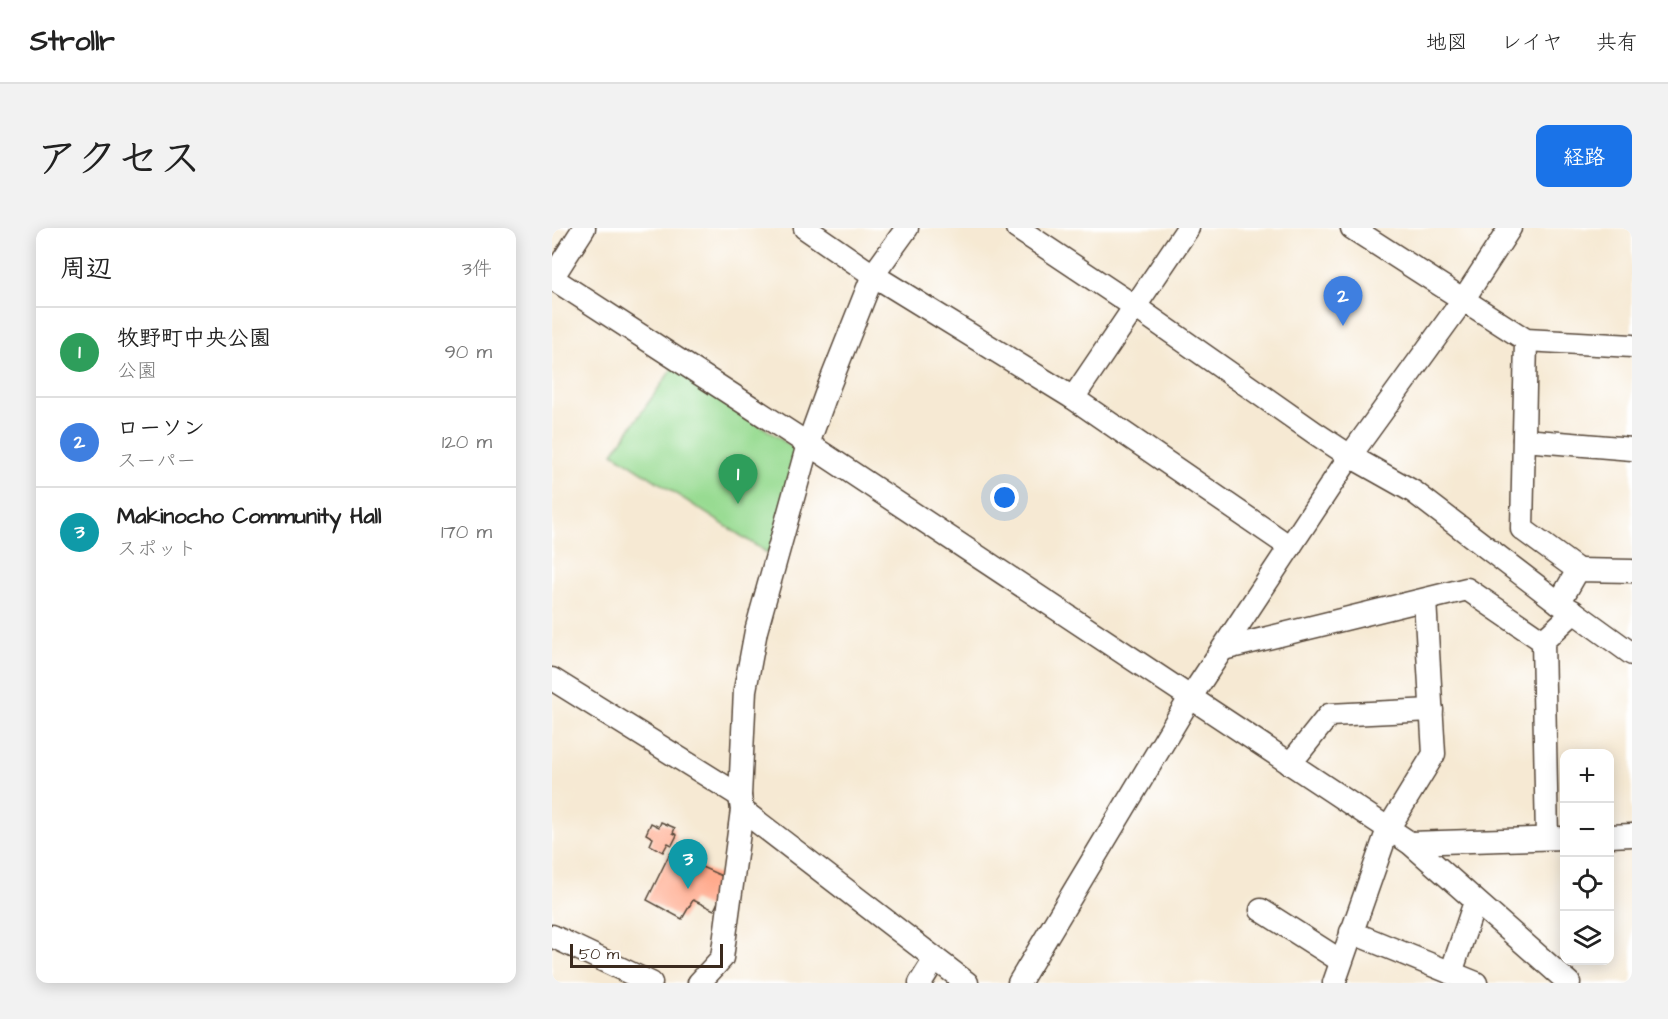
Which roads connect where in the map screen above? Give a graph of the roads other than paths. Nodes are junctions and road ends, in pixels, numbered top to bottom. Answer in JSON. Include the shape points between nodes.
{"nodes":[{"id":1,"x":584,"y":228,"type":"edge"},
{"id":2,"x":805,"y":228,"type":"edge"},
{"id":3,"x":907,"y":228,"type":"edge"},
{"id":4,"x":1017,"y":228,"type":"edge"},
{"id":5,"x":1188,"y":228,"type":"edge"},
{"id":6,"x":1352,"y":228,"type":"edge"},
{"id":7,"x":1510,"y":228,"type":"edge"},
{"id":8,"x":873,"y":275,"type":"junction"},
{"id":9,"x":552,"y":278,"type":"edge"},
{"id":10,"x":1463,"y":300,"type":"junction"},
{"id":11,"x":1134,"y":306,"type":"junction"},
{"id":12,"x":1526,"y":340,"type":"junction"},
{"id":13,"x":1632,"y":346,"type":"edge"},
{"id":14,"x":1073,"y":398,"type":"junction"},
{"id":15,"x":1524,"y":440,"type":"junction"},
{"id":16,"x":808,"y":444,"type":"junction"},
{"id":17,"x":1632,"y":449,"type":"edge"},
{"id":18,"x":1350,"y":456,"type":"junction"},
{"id":19,"x":1290,"y":547,"type":"junction"},
{"id":20,"x":1578,"y":570,"type":"junction"},
{"id":21,"x":1632,"y":571,"type":"edge"},
{"id":22,"x":1425,"y":600,"type":"junction"},
{"id":23,"x":1567,"y":607,"type":"junction"},
{"id":24,"x":1543,"y":641,"type":"junction"},
{"id":25,"x":1223,"y":649,"type":"junction"},
{"id":26,"x":1632,"y":654,"type":"edge"},
{"id":27,"x":552,"y":679,"type":"edge"},
{"id":28,"x":1190,"y":698,"type":"junction"},
{"id":29,"x":1432,"y":711,"type":"junction"},
{"id":30,"x":1290,"y":764,"type":"junction"},
{"id":31,"x":741,"y":803,"type":"junction"},
{"id":32,"x":1388,"y":829,"type":"junction"},
{"id":33,"x":1632,"y":835,"type":"edge"},
{"id":34,"x":1614,"y":836,"type":"edge"},
{"id":35,"x":1556,"y":838,"type":"edge"},
{"id":36,"x":1410,"y":843,"type":"junction"},
{"id":37,"x":1475,"y":902,"type":"junction"},
{"id":38,"x":1261,"y":910,"type":"dead end"},
{"id":39,"x":1351,"y":932,"type":"junction"},
{"id":40,"x":552,"y":936,"type":"edge"},
{"id":41,"x":935,"y":958,"type":"junction"},
{"id":42,"x":1341,"y":961,"type":"junction"},
{"id":43,"x":1451,"y":973,"type":"junction"},
{"id":44,"x":651,"y":983,"type":"edge"},
{"id":45,"x":699,"y":983,"type":"edge"},
{"id":46,"x":920,"y":983,"type":"edge"},
{"id":47,"x":967,"y":983,"type":"edge"},
{"id":48,"x":1020,"y":983,"type":"edge"},
{"id":49,"x":1334,"y":983,"type":"edge"},
{"id":50,"x":1476,"y":983,"type":"edge"},
{"id":51,"x":1569,"y":983,"type":"edge"}],
"edges":[{"from":1,"to":9,"type":"street"},
{"from":2,"to":8,"type":"street"},
{"from":3,"to":8,"type":"street"},
{"from":4,"to":11,"type":"street"},
{"from":5,"to":11,"type":"street"},
{"from":6,"to":10,"type":"street"},
{"from":7,"to":10,"type":"street"},
{"from":8,"to":14,"type":"street"},
{"from":8,"to":16,"type":"street"},
{"from":9,"to":16,"type":"street"},
{"from":10,"to":12,"type":"street"},
{"from":10,"to":18,"type":"street"},
{"from":11,"to":14,"type":"street"},
{"from":11,"to":18,"type":"street"},
{"from":12,"to":13,"type":"street"},
{"from":12,"to":15,"type":"street"},
{"from":14,"to":19,"type":"street"},
{"from":15,"to":17,"type":"street"},
{"from":15,"to":20,"type":"street","via":[[1522,529]]},
{"from":16,"to":28,"type":"street"},
{"from":16,"to":31,"type":"street","via":[[756,631],[745,690]]},
{"from":18,"to":19,"type":"street"},
{"from":18,"to":23,"type":"street","via":[[1414,492]]},
{"from":19,"to":25,"type":"street"},
{"from":20,"to":21,"type":"street"},
{"from":20,"to":23,"type":"street"},
{"from":22,"to":24,"type":"street","via":[[1467,589]]},
{"from":22,"to":25,"type":"street"},
{"from":22,"to":29,"type":"street"},
{"from":23,"to":24,"type":"street"},
{"from":23,"to":26,"type":"street"},
{"from":24,"to":35,"type":"street"},
{"from":25,"to":28,"type":"street"},
{"from":27,"to":31,"type":"street"},
{"from":28,"to":30,"type":"street"},
{"from":28,"to":48,"type":"street"},
{"from":29,"to":30,"type":"street","via":[[1329,715]]},
{"from":29,"to":32,"type":"street","via":[[1434,754]]},
{"from":30,"to":32,"type":"street"},
{"from":31,"to":41,"type":"street"},
{"from":31,"to":45,"type":"street","via":[[722,957]]},
{"from":32,"to":36,"type":"street"},
{"from":32,"to":39,"type":"street"},
{"from":33,"to":34,"type":"street"},
{"from":35,"to":36,"type":"street"},
{"from":36,"to":37,"type":"street"},
{"from":37,"to":43,"type":"street"},
{"from":37,"to":51,"type":"street"},
{"from":38,"to":42,"type":"street"},
{"from":39,"to":42,"type":"street"},
{"from":39,"to":43,"type":"street"},
{"from":40,"to":44,"type":"street"},
{"from":41,"to":46,"type":"street"},
{"from":41,"to":47,"type":"street"},
{"from":42,"to":49,"type":"street"},
{"from":43,"to":50,"type":"street"}]}
